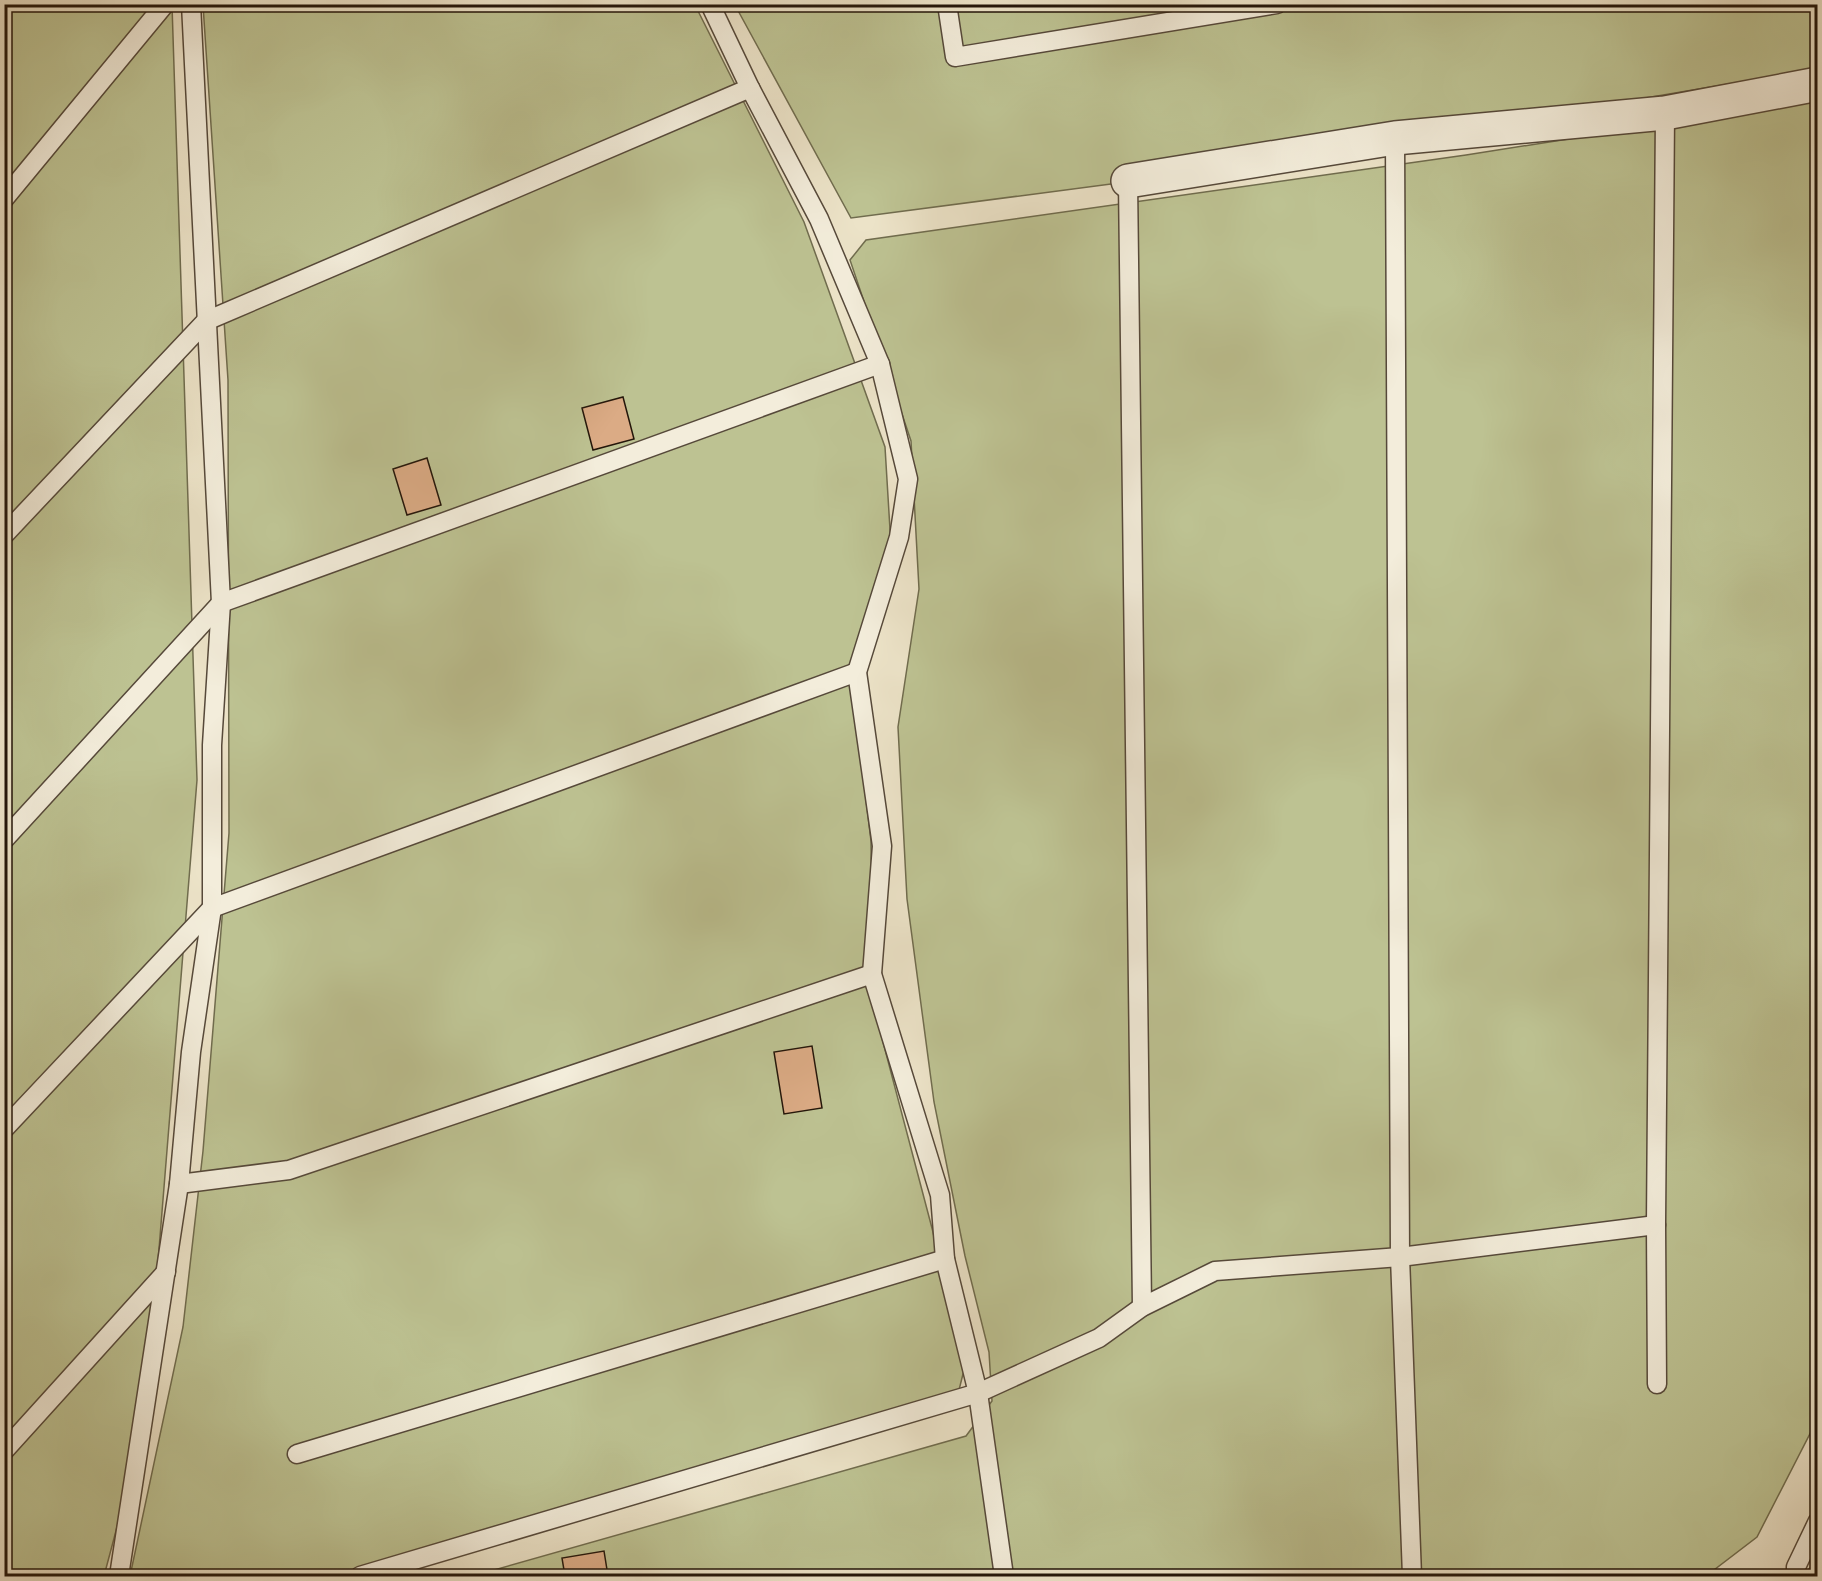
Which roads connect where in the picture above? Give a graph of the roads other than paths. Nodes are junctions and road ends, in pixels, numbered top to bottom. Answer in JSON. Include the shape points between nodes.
{"nodes":[{"id":1,"x":165,"y":4,"type":"edge"},
{"id":2,"x":191,"y":4,"type":"edge"},
{"id":3,"x":710,"y":4,"type":"edge"},
{"id":4,"x":947,"y":4,"type":"edge"},
{"id":5,"x":1277,"y":4,"type":"edge"},
{"id":6,"x":1224,"y":8,"type":"edge"},
{"id":7,"x":1818,"y":84,"type":"edge"},
{"id":8,"x":750,"y":88,"type":"junction"},
{"id":9,"x":1665,"y":113,"type":"junction"},
{"id":10,"x":1395,"y":138,"type":"junction"},
{"id":11,"x":1128,"y":181,"type":"joint"},
{"id":12,"x":4,"y":199,"type":"edge"},
{"id":13,"x":206,"y":321,"type":"junction"},
{"id":14,"x":880,"y":364,"type":"junction"},
{"id":15,"x":4,"y":535,"type":"edge"},
{"id":16,"x":221,"y":603,"type":"junction"},
{"id":17,"x":857,"y":672,"type":"junction"},
{"id":18,"x":4,"y":840,"type":"edge"},
{"id":19,"x":212,"y":908,"type":"junction"},
{"id":20,"x":872,"y":974,"type":"junction"},
{"id":21,"x":4,"y":1129,"type":"edge"},
{"id":22,"x":179,"y":1184,"type":"junction"},
{"id":23,"x":1656,"y":1225,"type":"junction"},
{"id":24,"x":1400,"y":1257,"type":"junction"},
{"id":25,"x":945,"y":1259,"type":"junction"},
{"id":26,"x":166,"y":1272,"type":"junction"},
{"id":27,"x":1142,"y":1307,"type":"junction"},
{"id":28,"x":1657,"y":1384,"type":"dead end"},
{"id":29,"x":978,"y":1392,"type":"junction"},
{"id":30,"x":4,"y":1451,"type":"edge"},
{"id":31,"x":297,"y":1454,"type":"dead end"},
{"id":32,"x":1818,"y":1521,"type":"edge"},
{"id":33,"x":119,"y":1576,"type":"edge"},
{"id":34,"x":360,"y":1576,"type":"edge"},
{"id":35,"x":1004,"y":1576,"type":"edge"},
{"id":36,"x":1412,"y":1576,"type":"edge"},
{"id":37,"x":1796,"y":1576,"type":"edge"}],
"edges":[{"from":1,"to":12,"type":"lane"},
{"from":2,"to":13,"type":"lane"},
{"from":3,"to":8,"type":"lane"},
{"from":4,"to":6,"type":"lane","via":[[955,57]]},
{"from":5,"to":6,"type":"lane"},
{"from":7,"to":9,"type":"street"},
{"from":8,"to":13,"type":"lane"},
{"from":8,"to":14,"type":"lane","via":[[819,219]]},
{"from":9,"to":10,"type":"street"},
{"from":9,"to":23,"type":"lane"},
{"from":10,"to":11,"type":"street"},
{"from":10,"to":24,"type":"lane"},
{"from":11,"to":27,"type":"lane"},
{"from":13,"to":15,"type":"lane"},
{"from":13,"to":16,"type":"lane"},
{"from":14,"to":16,"type":"lane"},
{"from":14,"to":17,"type":"lane","via":[[908,479],[900,537]]},
{"from":16,"to":18,"type":"lane"},
{"from":16,"to":19,"type":"lane","via":[[212,746]]},
{"from":17,"to":19,"type":"lane"},
{"from":17,"to":20,"type":"lane","via":[[882,846]]},
{"from":19,"to":21,"type":"lane"},
{"from":19,"to":22,"type":"lane","via":[[191,1052]]},
{"from":20,"to":22,"type":"lane","via":[[289,1170]]},
{"from":20,"to":25,"type":"lane","via":[[940,1195]]},
{"from":22,"to":26,"type":"lane"},
{"from":23,"to":24,"type":"lane"},
{"from":23,"to":28,"type":"lane"},
{"from":24,"to":27,"type":"lane","via":[[1215,1271]]},
{"from":24,"to":36,"type":"lane"},
{"from":25,"to":29,"type":"lane"},
{"from":25,"to":31,"type":"lane"},
{"from":26,"to":30,"type":"lane"},
{"from":26,"to":33,"type":"lane"},
{"from":27,"to":29,"type":"lane","via":[[1099,1338]]},
{"from":29,"to":34,"type":"lane"},
{"from":29,"to":35,"type":"lane"},
{"from":32,"to":37,"type":"lane","via":[[1796,1567]]}]}
